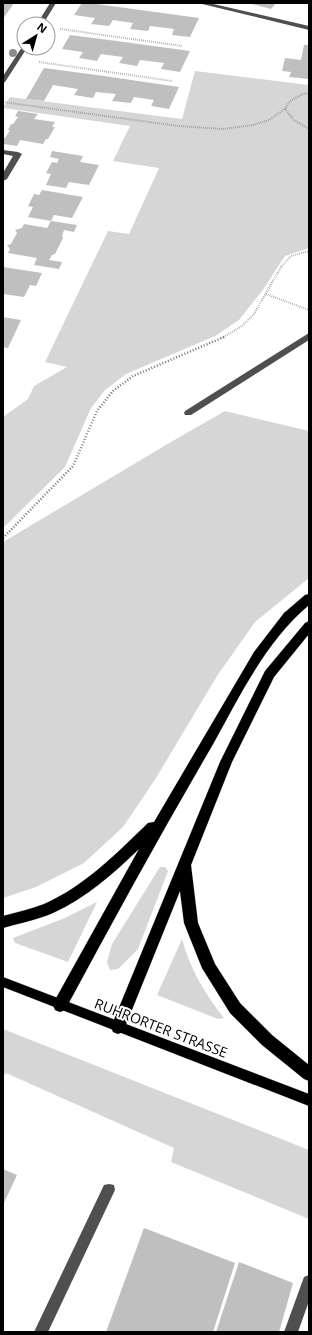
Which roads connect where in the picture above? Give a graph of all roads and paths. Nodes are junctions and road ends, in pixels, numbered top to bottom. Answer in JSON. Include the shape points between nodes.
{"nodes":[{"id":1,"x":53,"y":3,"type":"edge"},
{"id":2,"x":201,"y":3,"type":"edge"},
{"id":3,"x":45,"y":16,"type":"edge"},
{"id":4,"x":309,"y":28,"type":"edge"},
{"id":5,"x":56,"y":29,"type":"dead end"},
{"id":6,"x":182,"y":46,"type":"dead end"},
{"id":7,"x":18,"y":56,"type":"edge"},
{"id":8,"x":16,"y":59,"type":"junction"},
{"id":9,"x":3,"y":81,"type":"edge"},
{"id":10,"x":172,"y":81,"type":"dead end"},
{"id":11,"x":309,"y":93,"type":"edge"},
{"id":12,"x":3,"y":102,"type":"edge"},
{"id":13,"x":285,"y":109,"type":"junction"},
{"id":14,"x":309,"y":129,"type":"edge"},
{"id":15,"x":3,"y":152,"type":"edge"},
{"id":16,"x":3,"y":179,"type":"edge"},
{"id":17,"x":309,"y":251,"type":"edge"},
{"id":18,"x":266,"y":294,"type":"junction"},
{"id":19,"x":309,"y":310,"type":"edge"},
{"id":20,"x":309,"y":336,"type":"edge"},
{"id":21,"x":188,"y":413,"type":"dead end"},
{"id":22,"x":3,"y":538,"type":"edge"},
{"id":23,"x":309,"y":598,"type":"edge"},
{"id":24,"x":309,"y":626,"type":"edge"},
{"id":25,"x":163,"y":818,"type":"junction"},
{"id":26,"x":184,"y":864,"type":"junction"},
{"id":27,"x":3,"y":922,"type":"edge"},
{"id":28,"x":3,"y":982,"type":"edge"},
{"id":29,"x":60,"y":1005,"type":"junction"},
{"id":30,"x":118,"y":1027,"type":"junction"},
{"id":31,"x":309,"y":1074,"type":"edge"},
{"id":32,"x":309,"y":1100,"type":"edge"},
{"id":33,"x":109,"y":1190,"type":"dead end"},
{"id":34,"x":309,"y":1282,"type":"edge"},
{"id":35,"x":41,"y":1332,"type":"edge"},
{"id":36,"x":291,"y":1332,"type":"edge"}],
"edges":[{"from":1,"to":3,"type":"street"},
{"from":2,"to":4,"type":"street"},
{"from":5,"to":6,"type":"path"},
{"from":7,"to":8,"type":"street"},
{"from":8,"to":9,"type":"street"},
{"from":8,"to":10,"type":"path"},
{"from":11,"to":13,"type":"path","via":[[290,101]]},
{"from":12,"to":13,"type":"path","via":[[178,126],[223,129],[253,126],[269,120]]},
{"from":13,"to":14,"type":"path","via":[[294,120]]},
{"from":15,"to":16,"type":"street","via":[[18,154]]},
{"from":17,"to":18,"type":"path","via":[[291,256],[281,267]]},
{"from":18,"to":19,"type":"path"},
{"from":18,"to":22,"type":"path","via":[[254,314],[242,326],[217,342],[133,376],[112,391],[97,410],[73,466]]},
{"from":20,"to":21,"type":"street"},
{"from":23,"to":25,"type":"highway","via":[[288,616],[258,655]]},
{"from":24,"to":26,"type":"highway","via":[[269,674],[226,762]]},
{"from":25,"to":27,"type":"highway","via":[[96,879],[75,894],[47,909]]},
{"from":25,"to":29,"type":"highway"},
{"from":26,"to":30,"type":"highway"},
{"from":26,"to":31,"type":"highway","via":[[191,923],[209,968],[235,1008],[267,1040]]},
{"from":28,"to":29,"type":"main road","name":"RUHRORTER STRASSE"},
{"from":29,"to":30,"type":"main road","name":"RUHRORTER STRASSE"},
{"from":30,"to":32,"type":"main road","name":"RUHRORTER STRASSE"},
{"from":33,"to":35,"type":"street"},
{"from":34,"to":36,"type":"street"}]}
